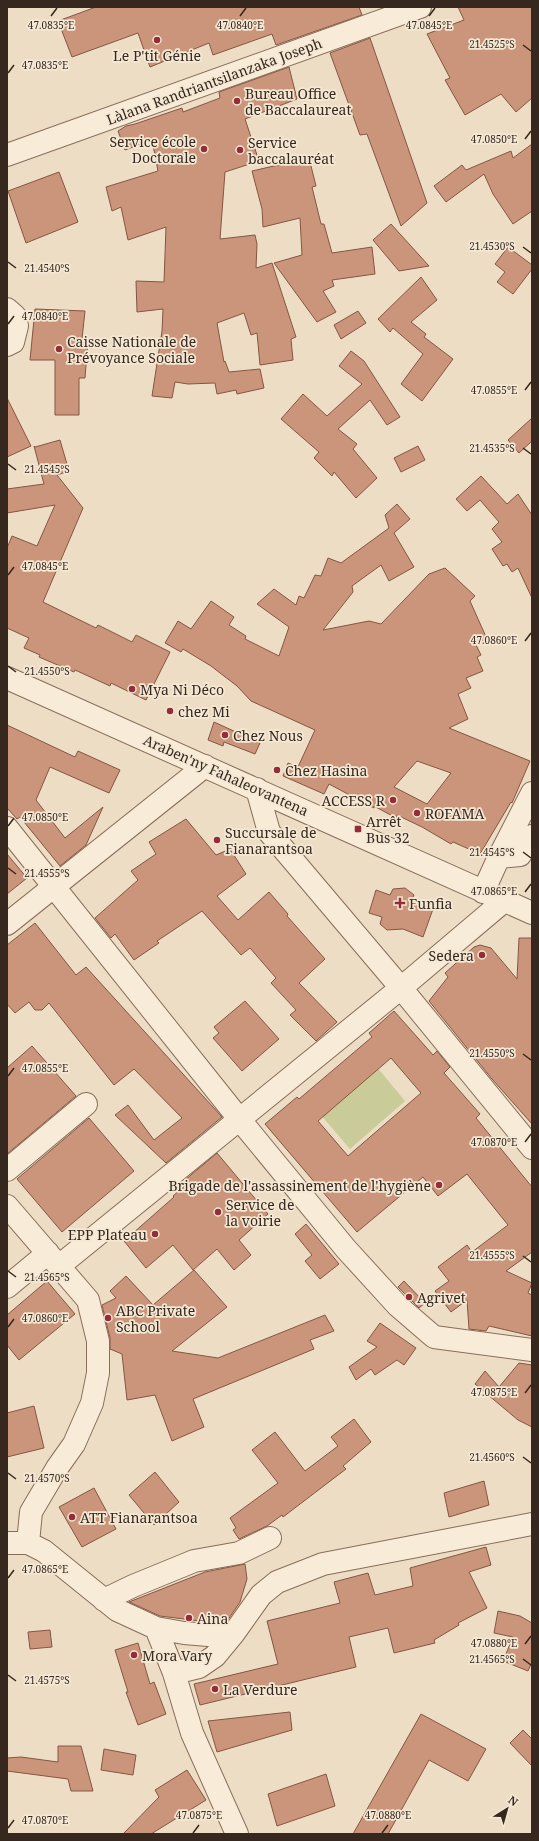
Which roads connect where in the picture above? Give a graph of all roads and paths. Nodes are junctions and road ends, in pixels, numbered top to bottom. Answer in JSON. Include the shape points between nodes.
{"nodes":[{"id":1,"x":420,"y":7,"type":"edge"},
{"id":2,"x":7,"y":155,"type":"edge"},
{"id":3,"x":7,"y":309,"type":"edge"},
{"id":4,"x":7,"y":345,"type":"edge"},
{"id":5,"x":7,"y":678,"type":"edge"},
{"id":6,"x":205,"y":766,"type":"junction"},
{"id":7,"x":257,"y":789,"type":"junction"},
{"id":8,"x":532,"y":793,"type":"edge"},
{"id":9,"x":7,"y":828,"type":"edge"},
{"id":10,"x":532,"y":836,"type":"edge"},
{"id":11,"x":499,"y":857,"type":"junction"},
{"id":12,"x":54,"y":886,"type":"junction"},
{"id":13,"x":483,"y":892,"type":"junction"},
{"id":14,"x":504,"y":901,"type":"junction"},
{"id":15,"x":532,"y":913,"type":"edge"},
{"id":16,"x":7,"y":924,"type":"edge"},
{"id":17,"x":401,"y":988,"type":"junction"},
{"id":18,"x":86,"y":1104,"type":"dead end"},
{"id":19,"x":240,"y":1120,"type":"junction"},
{"id":20,"x":532,"y":1148,"type":"edge"},
{"id":21,"x":7,"y":1170,"type":"edge"},
{"id":22,"x":7,"y":1206,"type":"edge"},
{"id":23,"x":54,"y":1259,"type":"junction"},
{"id":24,"x":7,"y":1287,"type":"edge"},
{"id":25,"x":532,"y":1350,"type":"edge"},
{"id":26,"x":532,"y":1524,"type":"edge"},
{"id":27,"x":270,"y":1538,"type":"dead end"},
{"id":28,"x":17,"y":1543,"type":"edge"},
{"id":29,"x":104,"y":1600,"type":"junction"},
{"id":30,"x":156,"y":1628,"type":"junction"},
{"id":31,"x":234,"y":1633,"type":"junction"},
{"id":32,"x":174,"y":1673,"type":"junction"},
{"id":33,"x":237,"y":1834,"type":"edge"}],
"edges":[{"from":1,"to":2,"type":"street","name":"Làlana Randriantsilanzaka Joseph"},
{"from":3,"to":4,"type":"street","via":[[15,316],[17,326],[13,342]]},
{"from":5,"to":6,"type":"street","name":"Araben'ny Fahaleovantena"},
{"from":6,"to":7,"type":"street","name":"Araben'ny Fahaleovantena"},
{"from":6,"to":12,"type":"street"},
{"from":7,"to":13,"type":"street","name":"Araben'ny Fahaleovantena"},
{"from":7,"to":17,"type":"street","via":[[269,832]]},
{"from":8,"to":11,"type":"street"},
{"from":9,"to":12,"type":"street"},
{"from":10,"to":11,"type":"street","via":[[520,855]]},
{"from":11,"to":13,"type":"street"},
{"from":12,"to":16,"type":"street"},
{"from":12,"to":19,"type":"street"},
{"from":13,"to":14,"type":"street","name":"Araben'ny Fahaleovantena"},
{"from":14,"to":15,"type":"street","name":"Araben'ny Fahaleovantena"},
{"from":14,"to":17,"type":"street"},
{"from":17,"to":19,"type":"street"},
{"from":17,"to":20,"type":"street"},
{"from":18,"to":21,"type":"street"},
{"from":19,"to":23,"type":"street"},
{"from":19,"to":25,"type":"street","via":[[346,1249],[398,1306],[434,1337]]},
{"from":22,"to":23,"type":"street"},
{"from":23,"to":24,"type":"street"},
{"from":23,"to":28,"type":"street","via":[[88,1300],[98,1341],[98,1374],[92,1403],[77,1437],[31,1512]]},
{"from":26,"to":31,"type":"street","via":[[323,1564],[277,1582],[261,1595]]},
{"from":27,"to":29,"type":"street","via":[[239,1553],[194,1561]]},
{"from":28,"to":29,"type":"street","via":[[44,1551]]},
{"from":29,"to":30,"type":"street","via":[[118,1610]]},
{"from":30,"to":31,"type":"street","via":[[184,1633]]},
{"from":30,"to":32,"type":"street"},
{"from":31,"to":32,"type":"street","via":[[215,1656],[199,1667]]},
{"from":32,"to":33,"type":"street","via":[[192,1733]]}]}
